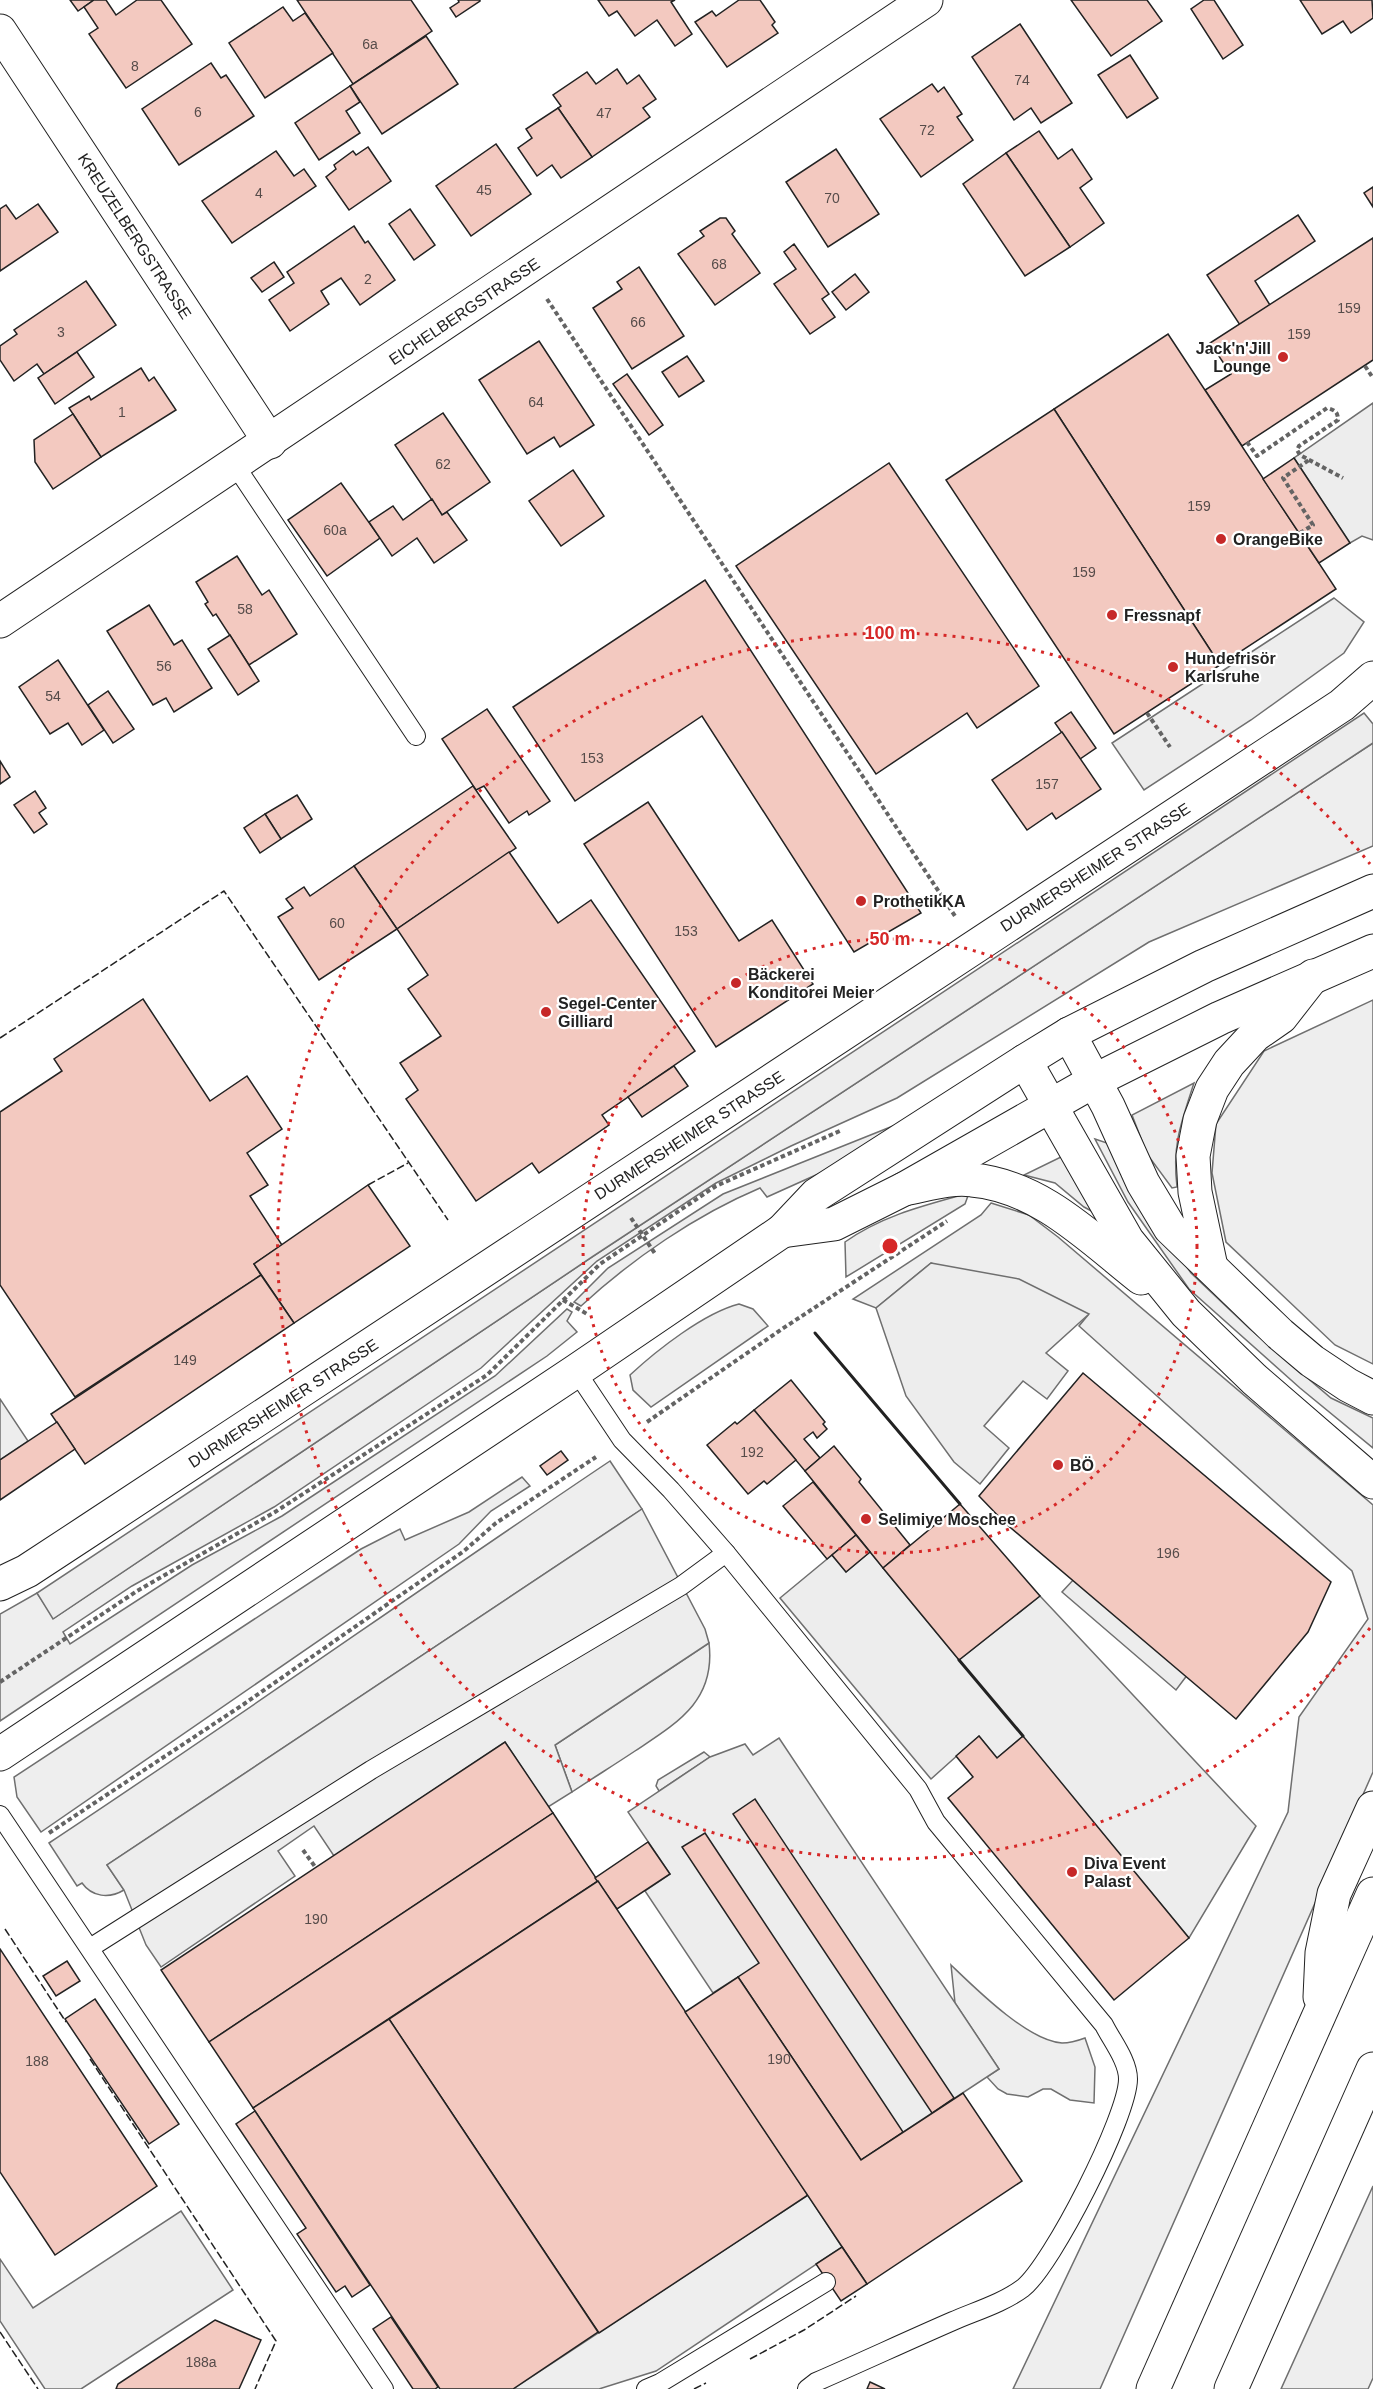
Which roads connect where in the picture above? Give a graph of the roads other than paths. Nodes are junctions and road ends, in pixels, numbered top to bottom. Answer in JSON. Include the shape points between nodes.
{"nodes":[{"id":1,"x":905,"y":6,"type":"edge"},
{"id":2,"x":0,"y":31,"type":"edge"},
{"id":3,"x":270,"y":442,"type":"junction"},
{"id":4,"x":235,"y":465,"type":"junction"},
{"id":5,"x":0,"y":621,"type":"edge"},
{"id":6,"x":1373,"y":678,"type":"edge"},
{"id":7,"x":416,"y":736,"type":"dead end"},
{"id":8,"x":1373,"y":891,"type":"edge"},
{"id":9,"x":1373,"y":951,"type":"edge"},
{"id":10,"x":1313,"y":976,"type":"junction"},
{"id":11,"x":1069,"y":1034,"type":"junction"},
{"id":12,"x":1025,"y":1061,"type":"junction"},
{"id":13,"x":1094,"y":1081,"type":"junction"},
{"id":14,"x":1050,"y":1106,"type":"junction"},
{"id":15,"x":904,"y":1189,"type":"junction"},
{"id":16,"x":782,"y":1231,"type":"junction"},
{"id":17,"x":1211,"y":1267,"type":"junction"},
{"id":18,"x":1186,"y":1313,"type":"junction"},
{"id":19,"x":576,"y":1371,"type":"junction"},
{"id":20,"x":1373,"y":1398,"type":"edge"},
{"id":21,"x":1373,"y":1482,"type":"edge"},
{"id":22,"x":726,"y":1553,"type":"junction"},
{"id":23,"x":0,"y":1584,"type":"edge"},
{"id":24,"x":0,"y":1754,"type":"edge"},
{"id":25,"x":1373,"y":1808,"type":"edge"},
{"id":26,"x":0,"y":1815,"type":"edge"},
{"id":27,"x":1373,"y":1894,"type":"edge"},
{"id":28,"x":90,"y":1948,"type":"junction"},
{"id":29,"x":1319,"y":2015,"type":"junction"},
{"id":30,"x":1373,"y":2069,"type":"edge"},
{"id":31,"x":826,"y":2282,"type":"dead end"},
{"id":32,"x":384,"y":2389,"type":"edge"},
{"id":33,"x":646,"y":2389,"type":"edge"},
{"id":34,"x":807,"y":2389,"type":"edge"},
{"id":35,"x":1153,"y":2389,"type":"edge"},
{"id":36,"x":1231,"y":2389,"type":"edge"}],
"edges":[{"from":1,"to":3,"type":"main road","name":"EICHELBERGSTRASSE"},
{"from":2,"to":3,"type":"main road","name":"KREUZELBERGSTRASSE"},
{"from":3,"to":4,"type":"main road","name":"EICHELBERGSTRASSE"},
{"from":4,"to":5,"type":"main road","name":"EICHELBERGSTRASSE"},
{"from":4,"to":7,"type":"lane"},
{"from":6,"to":23,"type":"main road","name":"DURMERSHEIMER STRASSE","via":[[1342,705],[27,1571]]},
{"from":8,"to":11,"type":"main road","via":[[1204,966]]},
{"from":9,"to":10,"type":"main road"},
{"from":10,"to":13,"type":"main road"},
{"from":10,"to":17,"type":"main road","via":[[1281,1017],[1255,1035],[1229,1063],[1212,1089],[1200,1120],[1193,1156],[1195,1192]]},
{"from":11,"to":12,"type":"main road"},
{"from":11,"to":13,"type":"main road"},
{"from":12,"to":14,"type":"main road"},
{"from":12,"to":16,"type":"main road","via":[[816,1195]]},
{"from":13,"to":14,"type":"main road"},
{"from":13,"to":17,"type":"main road","via":[[1143,1183],[1170,1228]]},
{"from":14,"to":15,"type":"main road"},
{"from":14,"to":18,"type":"main road","via":[[1127,1240]]},
{"from":15,"to":16,"type":"main road","via":[[834,1224]]},
{"from":15,"to":18,"type":"main road","via":[[956,1179],[988,1182],[1028,1194]]},
{"from":16,"to":19,"type":"main road"},
{"from":17,"to":20,"type":"main road","via":[[1312,1361]]},
{"from":18,"to":21,"type":"main road"},
{"from":19,"to":22,"type":"lane","via":[[622,1440]]},
{"from":19,"to":24,"type":"main road"},
{"from":22,"to":28,"type":"lane","via":[[681,1586],[370,1770]]},
{"from":22,"to":34,"type":"lane","via":[[918,1789],[936,1822],[1104,2025],[1128,2078],[1110,2142],[1043,2264],[1023,2287]]},
{"from":25,"to":29,"type":"main road","via":[[1334,1894],[1322,1953]]},
{"from":26,"to":28,"type":"lane"},
{"from":27,"to":29,"type":"main road"},
{"from":28,"to":32,"type":"lane"},
{"from":29,"to":35,"type":"main road"},
{"from":30,"to":36,"type":"main road"},
{"from":31,"to":33,"type":"lane"}]}
